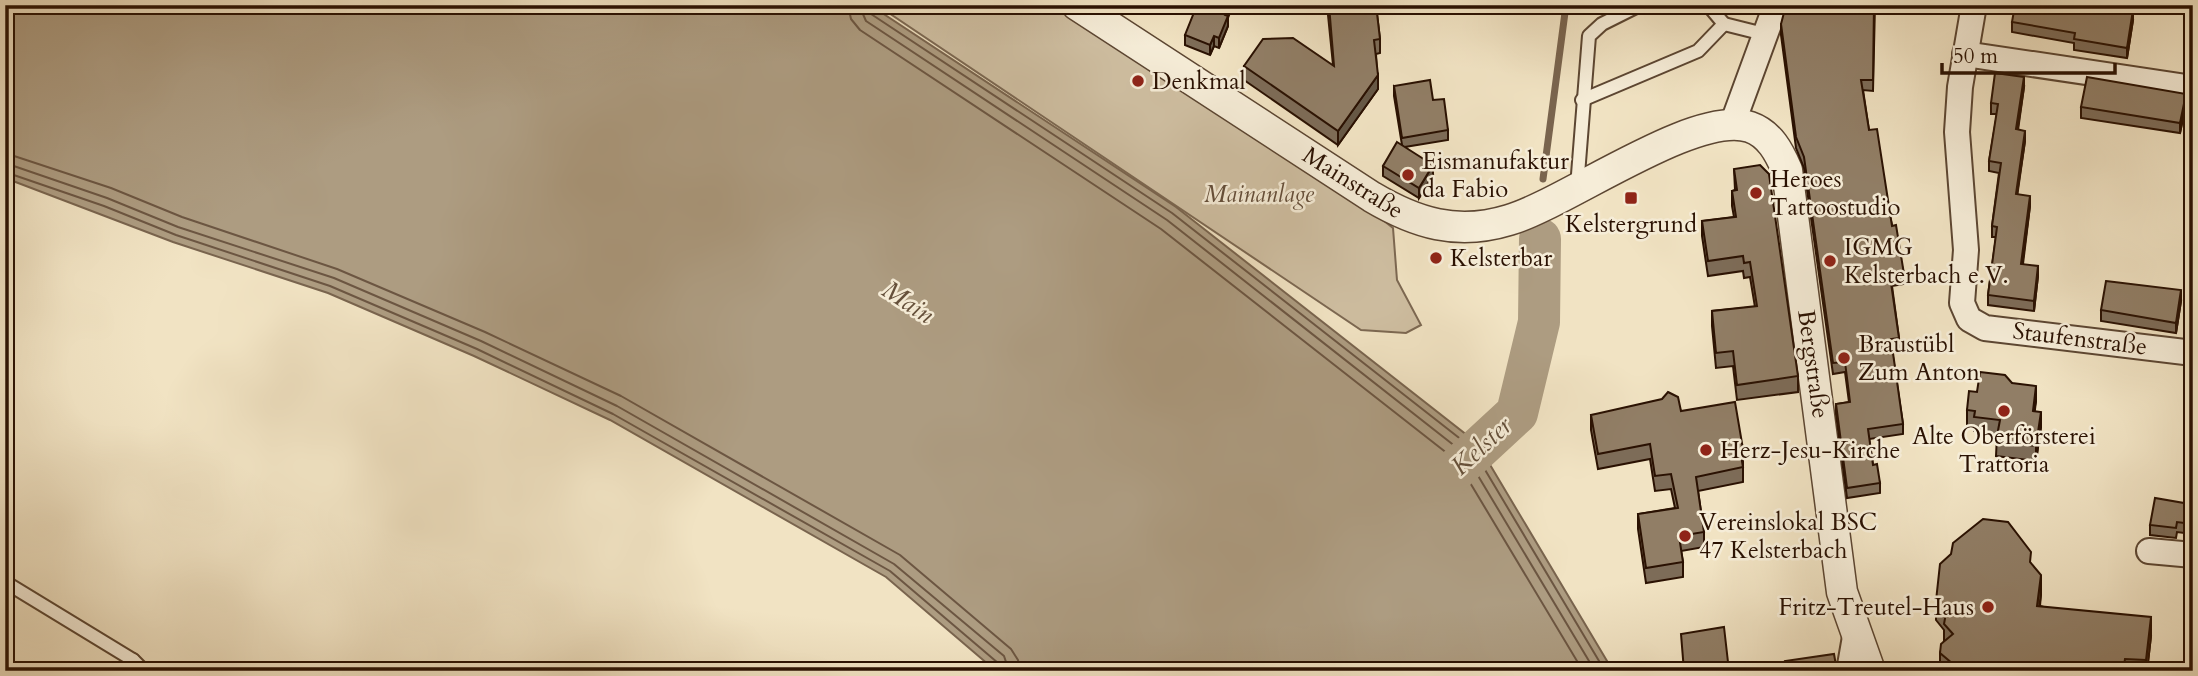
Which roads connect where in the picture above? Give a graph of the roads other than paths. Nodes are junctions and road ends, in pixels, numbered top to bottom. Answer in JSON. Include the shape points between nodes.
{"nodes":[{"id":1,"x":1077,"y":5,"type":"edge"},
{"id":2,"x":1640,"y":5,"type":"edge"},
{"id":3,"x":1708,"y":5,"type":"edge"},
{"id":4,"x":1776,"y":5,"type":"edge"},
{"id":5,"x":1974,"y":5,"type":"edge"},
{"id":6,"x":1724,"y":24,"type":"junction"},
{"id":7,"x":1764,"y":34,"type":"junction"},
{"id":8,"x":1965,"y":54,"type":"junction"},
{"id":9,"x":2193,"y":88,"type":"edge"},
{"id":10,"x":1582,"y":100,"type":"junction"},
{"id":11,"x":1732,"y":125,"type":"junction"},
{"id":12,"x":1577,"y":187,"type":"junction"},
{"id":13,"x":2193,"y":353,"type":"edge"},
{"id":14,"x":2149,"y":551,"type":"dead end"},
{"id":15,"x":2193,"y":555,"type":"edge"},
{"id":16,"x":5,"y":582,"type":"edge"},
{"id":17,"x":1856,"y":631,"type":"junction"},
{"id":18,"x":133,"y":660,"type":"junction"},
{"id":19,"x":123,"y":671,"type":"edge"},
{"id":20,"x":144,"y":671,"type":"edge"},
{"id":21,"x":1849,"y":671,"type":"edge"},
{"id":22,"x":1870,"y":671,"type":"edge"}],
"edges":[{"from":1,"to":12,"type":"street","name":"Mainstraße","via":[[1412,220],[1468,227],[1510,220]]},
{"from":2,"to":10,"type":"lane","via":[[1602,23],[1589,36]]},
{"from":3,"to":6,"type":"lane"},
{"from":4,"to":7,"type":"street"},
{"from":5,"to":8,"type":"street"},
{"from":6,"to":7,"type":"lane"},
{"from":6,"to":10,"type":"lane","via":[[1698,51]]},
{"from":7,"to":11,"type":"street"},
{"from":8,"to":9,"type":"street"},
{"from":8,"to":13,"type":"street","name":"Staufenstraße","via":[[1957,132],[1966,250],[1962,303],[1969,319],[1985,328]]},
{"from":10,"to":12,"type":"lane"},
{"from":11,"to":12,"type":"street","name":"Mainstraße","via":[[1710,127]]},
{"from":11,"to":17,"type":"street","name":"Bergstraße","via":[[1764,135],[1787,170],[1842,592]]},
{"from":14,"to":15,"type":"street"},
{"from":16,"to":18,"type":"lane"},
{"from":17,"to":21,"type":"street"},
{"from":17,"to":22,"type":"street","name":"Bergstraße"},
{"from":18,"to":19,"type":"lane"},
{"from":18,"to":20,"type":"lane"}]}
